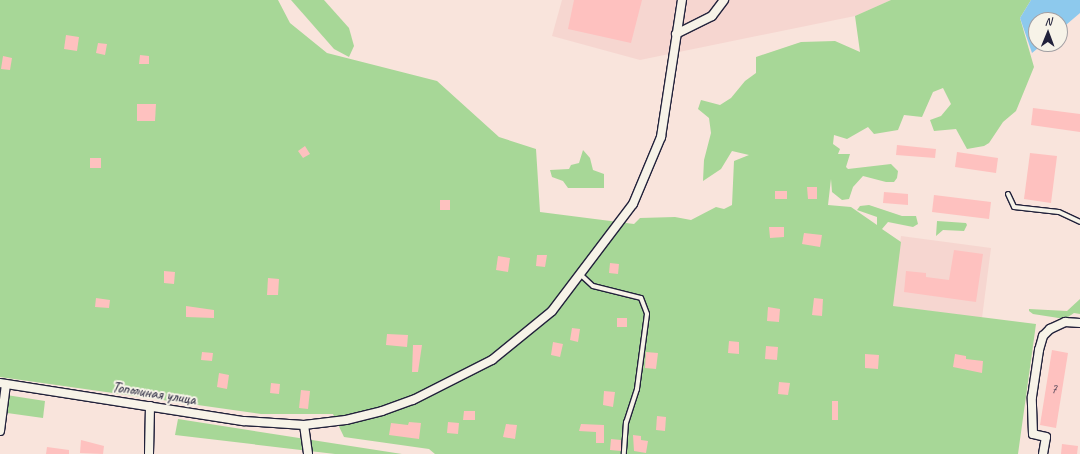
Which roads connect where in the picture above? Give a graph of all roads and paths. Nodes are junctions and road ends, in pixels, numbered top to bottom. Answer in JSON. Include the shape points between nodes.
{"nodes":[{"id":1,"x":682,"y":0,"type":"edge"},
{"id":2,"x":724,"y":0,"type":"edge"},
{"id":3,"x":676,"y":34,"type":"junction"},
{"id":4,"x":1008,"y":194,"type":"dead end"},
{"id":5,"x":1080,"y":222,"type":"edge"},
{"id":6,"x":581,"y":275,"type":"junction"},
{"id":7,"x":1080,"y":323,"type":"edge"},
{"id":8,"x":3,"y":383,"type":"edge"},
{"id":9,"x":150,"y":406,"type":"junction"},
{"id":10,"x":304,"y":425,"type":"junction"},
{"id":11,"x":0,"y":431,"type":"edge"},
{"id":12,"x":149,"y":454,"type":"edge"},
{"id":13,"x":308,"y":454,"type":"edge"},
{"id":14,"x":624,"y":454,"type":"edge"},
{"id":15,"x":1044,"y":454,"type":"edge"}],
"edges":[{"from":1,"to":3,"type":"street","name":"Тополиная улица"},
{"from":2,"to":3,"type":"street","via":[[712,16]]},
{"from":3,"to":6,"type":"street","name":"Тополиная улица","via":[[667,108],[655,155],[633,204]]},
{"from":4,"to":5,"type":"lane","via":[[1014,207],[1059,212]]},
{"from":6,"to":10,"type":"street","name":"Тополиная улица","via":[[552,311],[492,360],[413,400],[382,411],[346,420]]},
{"from":6,"to":14,"type":"lane","via":[[593,286],[641,298],[647,314],[637,389],[626,422]]},
{"from":7,"to":15,"type":"street","via":[[1065,322],[1050,329],[1043,336],[1039,350],[1032,397],[1033,434],[1046,437]]},
{"from":8,"to":9,"type":"street","name":"Тополиная улица"},
{"from":8,"to":11,"type":"street"},
{"from":9,"to":10,"type":"street","name":"Тополиная улица","via":[[244,421]]},
{"from":9,"to":12,"type":"street"},
{"from":10,"to":13,"type":"street"}]}
